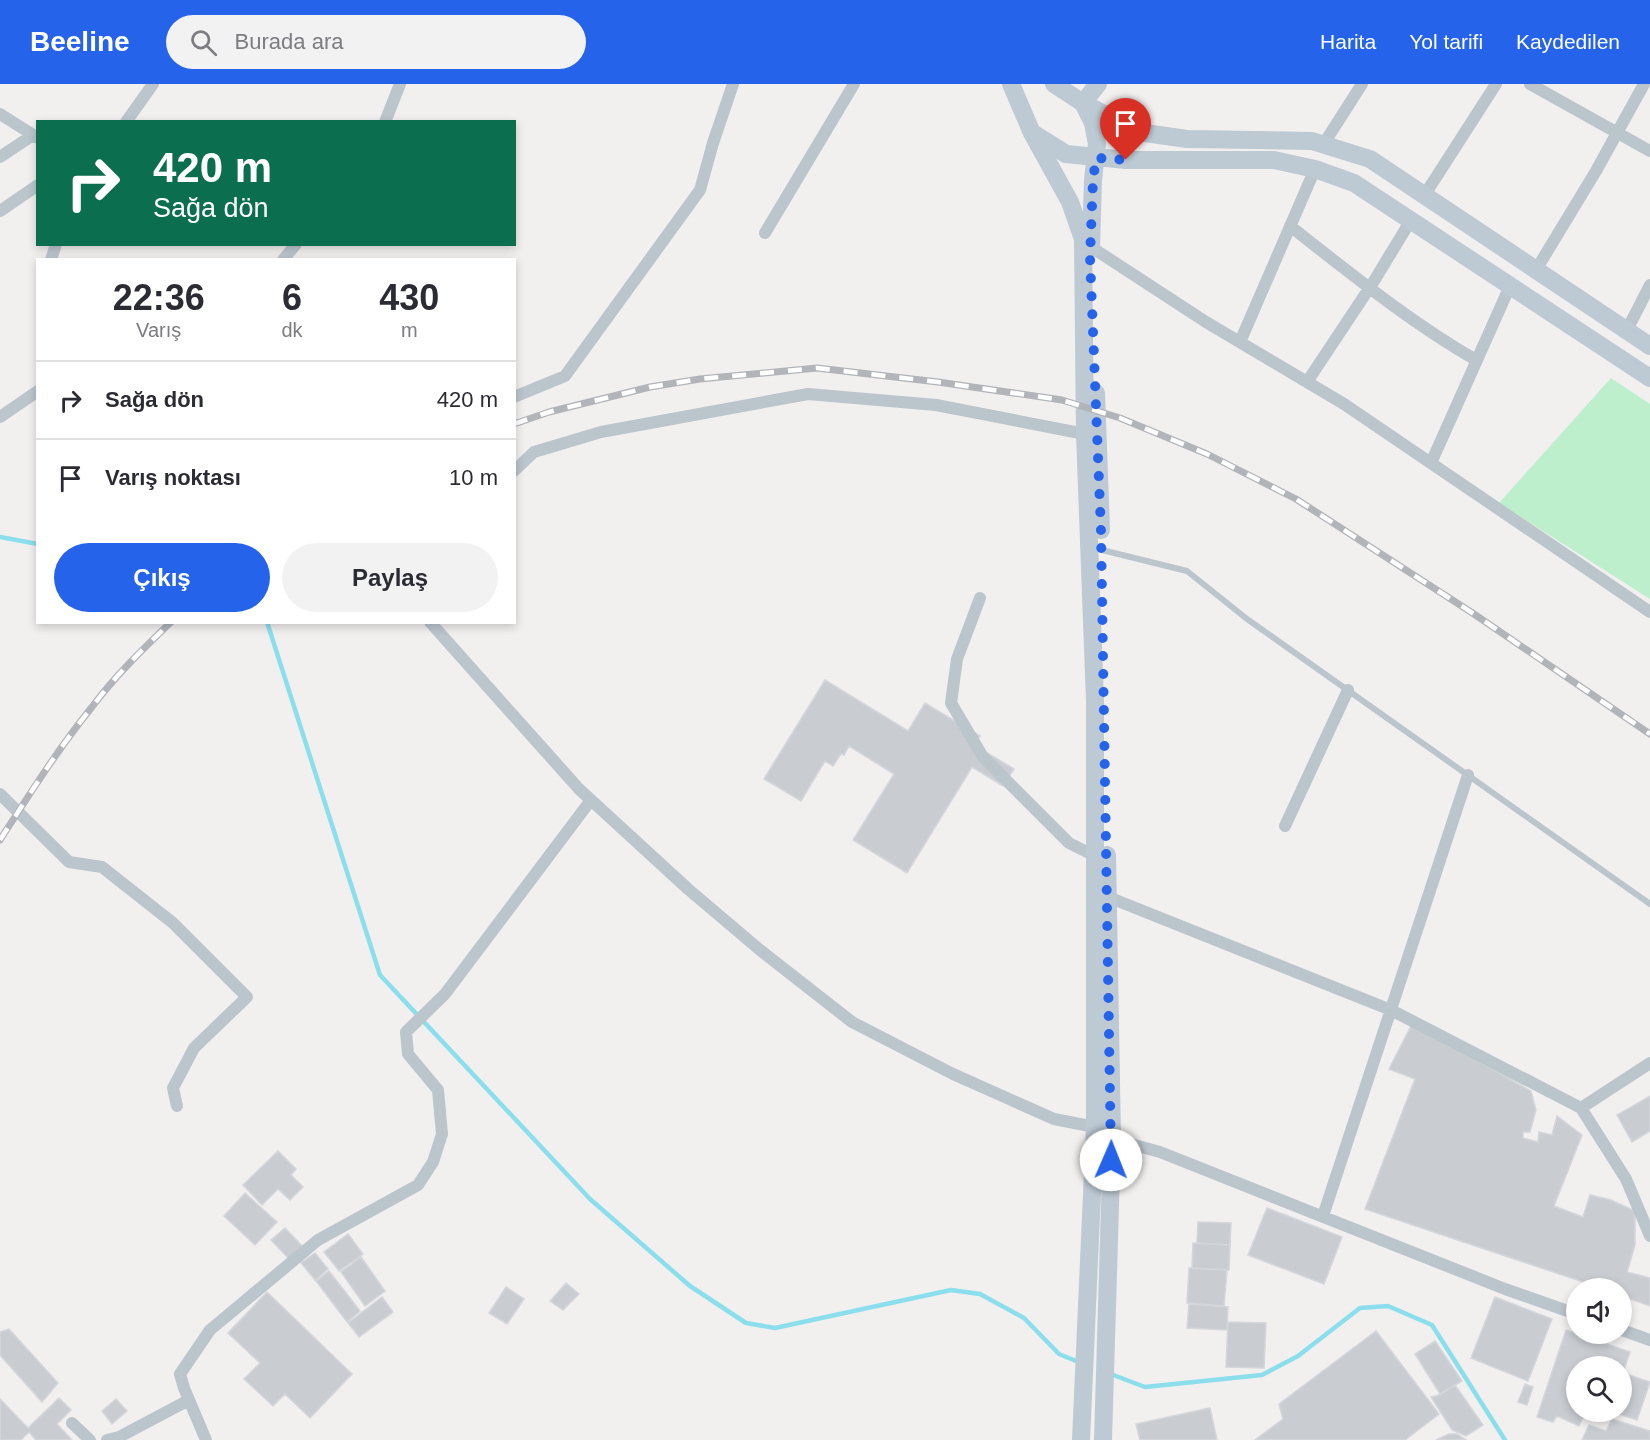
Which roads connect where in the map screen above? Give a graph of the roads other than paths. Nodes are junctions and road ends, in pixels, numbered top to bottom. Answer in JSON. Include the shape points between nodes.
{"nodes":[{"id":1,"x":153,"y":84,"type":"edge"},
{"id":2,"x":400,"y":84,"type":"edge"},
{"id":3,"x":733,"y":84,"type":"edge"},
{"id":4,"x":854,"y":84,"type":"edge"},
{"id":5,"x":1011,"y":84,"type":"edge"},
{"id":6,"x":1054,"y":84,"type":"edge"},
{"id":7,"x":1098,"y":84,"type":"edge"},
{"id":8,"x":1362,"y":84,"type":"edge"},
{"id":9,"x":1496,"y":84,"type":"edge"},
{"id":10,"x":1530,"y":84,"type":"edge"},
{"id":11,"x":1644,"y":84,"type":"edge"},
{"id":12,"x":1083,"y":104,"type":"junction"},
{"id":13,"x":0,"y":114,"type":"edge"},
{"id":14,"x":127,"y":120,"type":"edge"},
{"id":15,"x":386,"y":120,"type":"edge"},
{"id":16,"x":1616,"y":132,"type":"junction"},
{"id":17,"x":1032,"y":133,"type":"junction"},
{"id":18,"x":35,"y":137,"type":"edge"},
{"id":19,"x":1323,"y":145,"type":"junction"},
{"id":20,"x":1650,"y":151,"type":"edge"},
{"id":21,"x":0,"y":157,"type":"edge"},
{"id":22,"x":1096,"y":158,"type":"junction"},
{"id":23,"x":1315,"y":169,"type":"junction"},
{"id":24,"x":36,"y":186,"type":"edge"},
{"id":25,"x":1424,"y":196,"type":"junction"},
{"id":26,"x":0,"y":211,"type":"edge"},
{"id":27,"x":1411,"y":220,"type":"junction"},
{"id":28,"x":1290,"y":226,"type":"junction"},
{"id":29,"x":765,"y":232,"type":"dead end"},
{"id":30,"x":1091,"y":247,"type":"junction"},
{"id":31,"x":1536,"y":270,"type":"junction"},
{"id":32,"x":1650,"y":285,"type":"edge"},
{"id":33,"x":1510,"y":286,"type":"junction"},
{"id":34,"x":1369,"y":288,"type":"junction"},
{"id":35,"x":1627,"y":330,"type":"junction"},
{"id":36,"x":1240,"y":342,"type":"junction"},
{"id":37,"x":1650,"y":346,"type":"edge"},
{"id":38,"x":1476,"y":360,"type":"junction"},
{"id":39,"x":1650,"y":378,"type":"edge"},
{"id":40,"x":1307,"y":382,"type":"junction"},
{"id":41,"x":36,"y":392,"type":"edge"},
{"id":42,"x":516,"y":396,"type":"edge"},
{"id":43,"x":0,"y":417,"type":"edge"},
{"id":44,"x":1085,"y":434,"type":"junction"},
{"id":45,"x":1431,"y":463,"type":"junction"},
{"id":46,"x":516,"y":469,"type":"edge"},
{"id":47,"x":1102,"y":550,"type":"junction"},
{"id":48,"x":980,"y":598,"type":"dead end"},
{"id":49,"x":1650,"y":612,"type":"edge"},
{"id":50,"x":432,"y":624,"type":"edge"},
{"id":51,"x":1348,"y":690,"type":"junction"},
{"id":52,"x":1468,"y":775,"type":"junction"},
{"id":53,"x":0,"y":794,"type":"edge"},
{"id":54,"x":591,"y":800,"type":"junction"},
{"id":55,"x":1285,"y":826,"type":"dead end"},
{"id":56,"x":1095,"y":856,"type":"junction"},
{"id":57,"x":1108,"y":897,"type":"junction"},
{"id":58,"x":1650,"y":904,"type":"edge"},
{"id":59,"x":1391,"y":1010,"type":"junction"},
{"id":60,"x":1650,"y":1063,"type":"edge"},
{"id":61,"x":177,"y":1107,"type":"dead end"},
{"id":62,"x":1581,"y":1108,"type":"junction"},
{"id":63,"x":1095,"y":1126,"type":"junction"},
{"id":64,"x":1112,"y":1138,"type":"junction"},
{"id":65,"x":1323,"y":1216,"type":"junction"},
{"id":66,"x":1650,"y":1236,"type":"edge"},
{"id":67,"x":1566,"y":1310,"type":"edge"},
{"id":68,"x":1632,"y":1334,"type":"edge"},
{"id":69,"x":1650,"y":1340,"type":"edge"},
{"id":70,"x":189,"y":1400,"type":"junction"},
{"id":71,"x":72,"y":1423,"type":"dead end"},
{"id":72,"x":90,"y":1440,"type":"edge"},
{"id":73,"x":107,"y":1440,"type":"edge"},
{"id":74,"x":206,"y":1440,"type":"edge"},
{"id":75,"x":1082,"y":1440,"type":"edge"},
{"id":76,"x":1102,"y":1440,"type":"edge"}],
"edges":[{"from":1,"to":14,"type":"street"},
{"from":2,"to":15,"type":"street"},
{"from":3,"to":42,"type":"street","via":[[700,190],[565,376]]},
{"from":4,"to":29,"type":"street"},
{"from":5,"to":17,"type":"main road"},
{"from":6,"to":12,"type":"main road"},
{"from":7,"to":12,"type":"main road"},
{"from":8,"to":19,"type":"street"},
{"from":9,"to":25,"type":"street"},
{"from":10,"to":16,"type":"street"},
{"from":11,"to":16,"type":"street"},
{"from":12,"to":19,"type":"main road","via":[[1138,132],[1187,139],[1312,141]]},
{"from":12,"to":22,"type":"main road","via":[[1093,123]]},
{"from":13,"to":18,"type":"street"},
{"from":16,"to":20,"type":"street"},
{"from":16,"to":31,"type":"street"},
{"from":17,"to":22,"type":"main road","via":[[1066,154]]},
{"from":17,"to":44,"type":"main road","via":[[1070,202],[1083,238]]},
{"from":18,"to":21,"type":"street"},
{"from":19,"to":25,"type":"main road","via":[[1370,159]]},
{"from":22,"to":23,"type":"main road","via":[[1274,160]]},
{"from":22,"to":30,"type":"main road"},
{"from":23,"to":27,"type":"main road","via":[[1353,183]]},
{"from":23,"to":28,"type":"street"},
{"from":24,"to":26,"type":"street"},
{"from":25,"to":31,"type":"main road"},
{"from":27,"to":33,"type":"main road"},
{"from":27,"to":34,"type":"street"},
{"from":28,"to":34,"type":"street"},
{"from":28,"to":36,"type":"street"},
{"from":30,"to":36,"type":"street"},
{"from":30,"to":47,"type":"main road"},
{"from":31,"to":35,"type":"main road"},
{"from":32,"to":35,"type":"street"},
{"from":33,"to":38,"type":"street"},
{"from":33,"to":39,"type":"main road"},
{"from":34,"to":38,"type":"street"},
{"from":34,"to":40,"type":"street"},
{"from":35,"to":37,"type":"main road"},
{"from":36,"to":40,"type":"street"},
{"from":38,"to":45,"type":"street"},
{"from":40,"to":45,"type":"street"},
{"from":41,"to":43,"type":"street"},
{"from":44,"to":46,"type":"street","via":[[936,405],[808,394],[601,432],[534,452]]},
{"from":44,"to":56,"type":"main road","via":[[1095,700]]},
{"from":45,"to":49,"type":"street"},
{"from":47,"to":51,"type":"lane","via":[[1187,571]]},
{"from":47,"to":57,"type":"main road"},
{"from":48,"to":56,"type":"street","via":[[957,659],[951,703],[983,757],[1068,843]]},
{"from":50,"to":54,"type":"street"},
{"from":51,"to":52,"type":"lane"},
{"from":51,"to":55,"type":"street"},
{"from":52,"to":58,"type":"lane"},
{"from":52,"to":59,"type":"street"},
{"from":53,"to":61,"type":"street","via":[[69,862],[102,867],[173,923],[247,996],[194,1048],[173,1088]]},
{"from":54,"to":63,"type":"street","via":[[715,912],[852,1022],[953,1074],[1054,1119]]},
{"from":54,"to":70,"type":"street","via":[[445,994],[406,1032],[408,1054],[438,1090],[442,1134],[433,1162],[418,1185],[318,1239],[210,1330],[180,1374]]},
{"from":56,"to":63,"type":"main road"},
{"from":57,"to":59,"type":"street"},
{"from":57,"to":64,"type":"main road"},
{"from":59,"to":62,"type":"street"},
{"from":59,"to":65,"type":"street"},
{"from":60,"to":62,"type":"street"},
{"from":62,"to":66,"type":"street","via":[[1626,1179]]},
{"from":63,"to":64,"type":"street"},
{"from":63,"to":75,"type":"main road"},
{"from":64,"to":65,"type":"street","via":[[1160,1152]]},
{"from":64,"to":76,"type":"main road"},
{"from":65,"to":67,"type":"street"},
{"from":68,"to":69,"type":"street"},
{"from":70,"to":73,"type":"street"},
{"from":70,"to":74,"type":"street"},
{"from":71,"to":72,"type":"street"}]}
